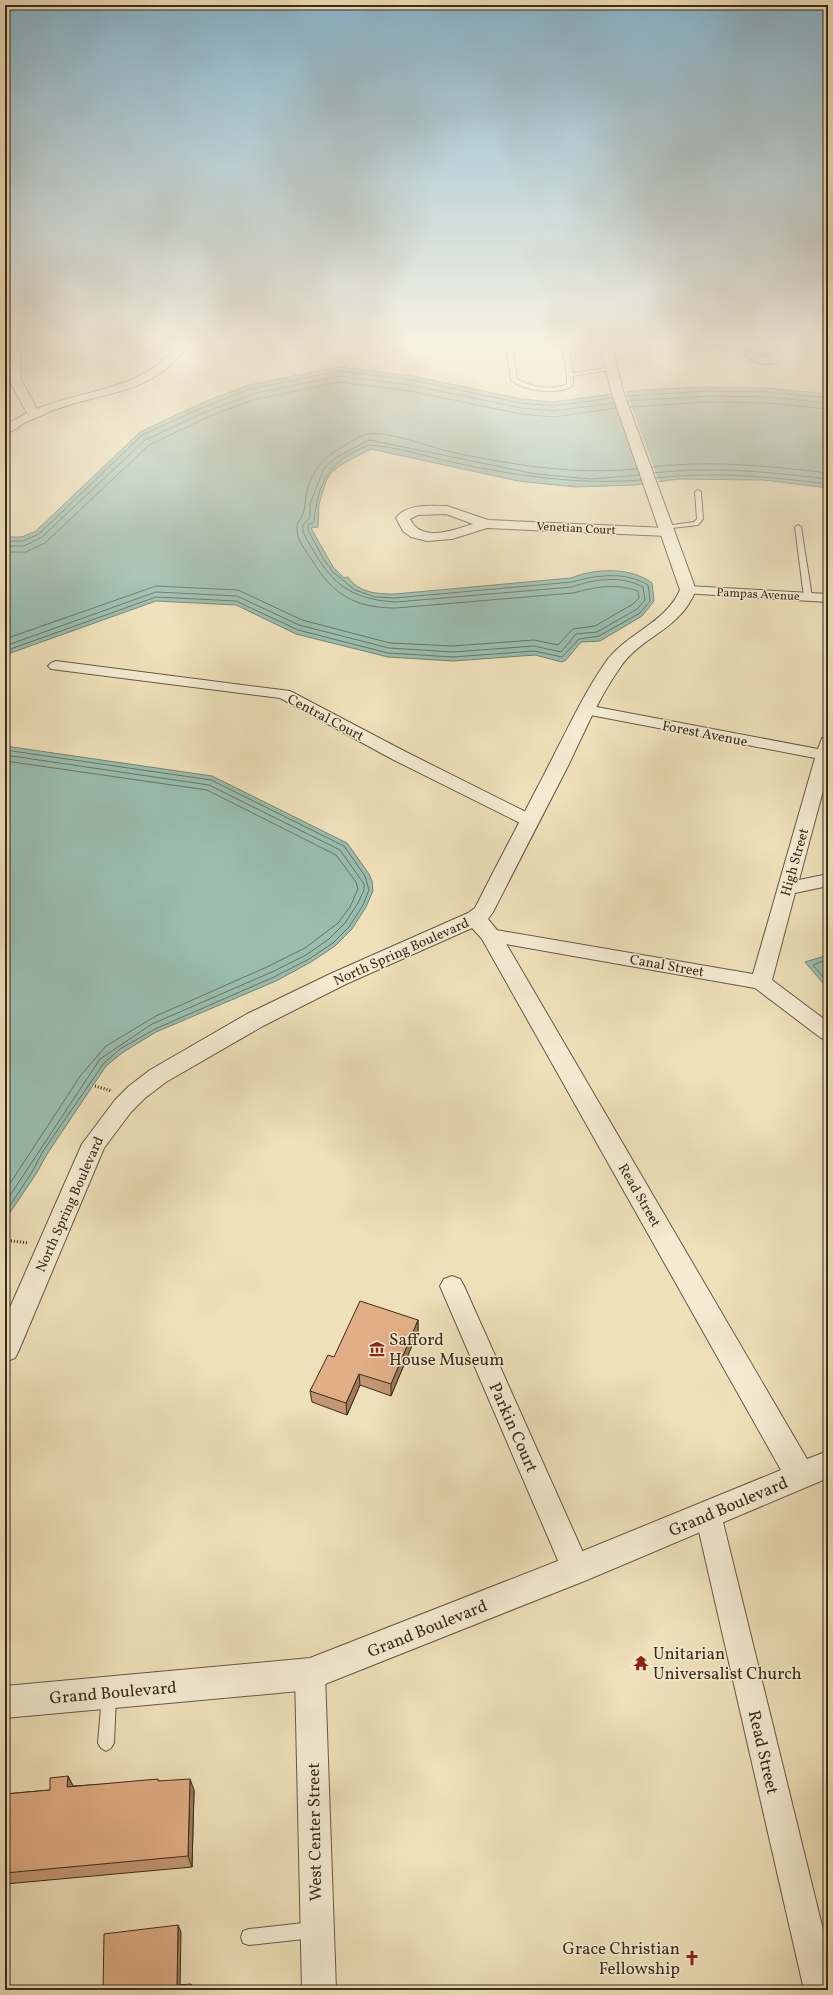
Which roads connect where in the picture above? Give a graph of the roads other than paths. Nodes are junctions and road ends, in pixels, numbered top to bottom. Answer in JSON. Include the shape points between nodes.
{"nodes":[{"id":1,"x":633,"y":436,"type":"edge"},
{"id":2,"x":698,"y":492,"type":"dead end"},
{"id":3,"x":486,"y":524,"type":"junction"},
{"id":4,"x":798,"y":527,"type":"dead end"},
{"id":5,"x":666,"y":530,"type":"junction"},
{"id":6,"x":688,"y":590,"type":"junction"},
{"id":7,"x":808,"y":597,"type":"junction"},
{"id":8,"x":828,"y":598,"type":"edge"},
{"id":9,"x":56,"y":666,"type":"dead end"},
{"id":10,"x":586,"y":710,"type":"junction"},
{"id":11,"x":826,"y":749,"type":"edge"},
{"id":12,"x":530,"y":821,"type":"junction"},
{"id":13,"x":828,"y":880,"type":"edge"},
{"id":14,"x":787,"y":889,"type":"junction"},
{"id":15,"x":483,"y":926,"type":"junction"},
{"id":16,"x":761,"y":982,"type":"junction"},
{"id":17,"x":828,"y":1033,"type":"edge"},
{"id":18,"x":452,"y":1286,"type":"dead end"},
{"id":19,"x":5,"y":1350,"type":"edge"},
{"id":20,"x":828,"y":1464,"type":"edge"},
{"id":21,"x":800,"y":1475,"type":"junction"},
{"id":22,"x":708,"y":1514,"type":"junction"},
{"id":23,"x":576,"y":1569,"type":"junction"},
{"id":24,"x":310,"y":1674,"type":"junction"},
{"id":25,"x":110,"y":1693,"type":"junction"},
{"id":26,"x":5,"y":1702,"type":"edge"},
{"id":27,"x":106,"y":1743,"type":"dead end"},
{"id":28,"x":317,"y":1930,"type":"junction"},
{"id":29,"x":250,"y":1937,"type":"dead end"},
{"id":30,"x":319,"y":1990,"type":"edge"},
{"id":31,"x":821,"y":1990,"type":"edge"}],
"edges":[{"from":1,"to":5,"type":"street"},
{"from":2,"to":5,"type":"lane","via":[[700,519],[696,524]]},
{"from":3,"to":3,"type":"street","name":"Venetian Court","via":[[448,510],[415,511],[403,518],[411,533],[430,536],[449,536]]},
{"from":3,"to":5,"type":"street","name":"Venetian Court"},
{"from":4,"to":7,"type":"lane"},
{"from":5,"to":6,"type":"street"},
{"from":6,"to":7,"type":"street","name":"Pampas Avenue"},
{"from":6,"to":10,"type":"street","name":"North Spring Boulevard","via":[[678,611],[616,659]]},
{"from":7,"to":8,"type":"street","name":"Pampas Avenue"},
{"from":9,"to":12,"type":"street","name":"Central Court","via":[[284,694]]},
{"from":10,"to":11,"type":"street","name":"Forest Avenue"},
{"from":10,"to":12,"type":"street","name":"North Spring Boulevard"},
{"from":11,"to":14,"type":"street","name":"High Street"},
{"from":12,"to":15,"type":"street","name":"North Spring Boulevard","via":[[483,912]]},
{"from":13,"to":14,"type":"street"},
{"from":14,"to":16,"type":"street","name":"High Street"},
{"from":15,"to":16,"type":"street","name":"Canal Street"},
{"from":15,"to":19,"type":"street","name":"North Spring Boulevard","via":[[338,979],[255,1020],[158,1076],[137,1092],[94,1144]]},
{"from":15,"to":21,"type":"street","name":"Read Street"},
{"from":16,"to":17,"type":"street","name":"Canal Street"},
{"from":18,"to":23,"type":"street","name":"Parkin Court"},
{"from":20,"to":21,"type":"street","name":"Grand Boulevard"},
{"from":21,"to":22,"type":"street","name":"Grand Boulevard"},
{"from":22,"to":23,"type":"street","name":"Grand Boulevard"},
{"from":22,"to":31,"type":"street","name":"Read Street"},
{"from":23,"to":24,"type":"street","name":"Grand Boulevard"},
{"from":24,"to":25,"type":"street","name":"Grand Boulevard"},
{"from":24,"to":28,"type":"street","name":"West Center Street"},
{"from":25,"to":26,"type":"street","name":"Grand Boulevard"},
{"from":25,"to":27,"type":"lane"},
{"from":28,"to":29,"type":"lane"},
{"from":28,"to":30,"type":"street","name":"West Center Street"}]}
